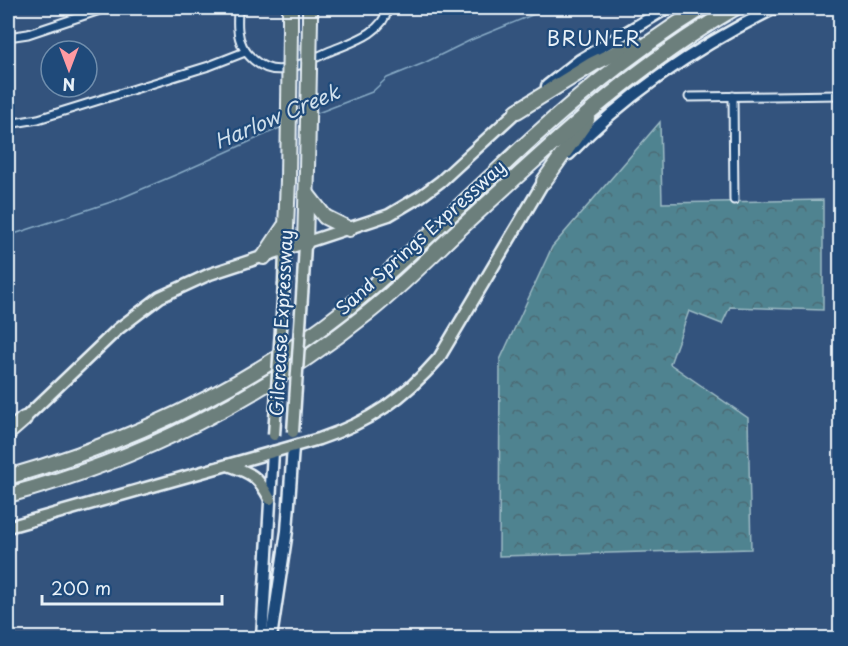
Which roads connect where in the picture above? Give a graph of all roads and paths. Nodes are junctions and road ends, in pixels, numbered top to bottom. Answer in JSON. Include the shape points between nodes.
{"nodes":[{"id":1,"x":106,"y":8,"type":"edge"},
{"id":2,"x":238,"y":8,"type":"edge"},
{"id":3,"x":290,"y":8,"type":"edge"},
{"id":4,"x":388,"y":8,"type":"edge"},
{"id":5,"x":666,"y":8,"type":"edge"},
{"id":6,"x":702,"y":8,"type":"edge"},
{"id":7,"x":735,"y":8,"type":"edge"},
{"id":8,"x":775,"y":8,"type":"edge"},
{"id":9,"x":310,"y":14,"type":"edge"},
{"id":10,"x":674,"y":26,"type":"junction"},
{"id":11,"x":8,"y":37,"type":"edge"},
{"id":12,"x":245,"y":52,"type":"junction"},
{"id":13,"x":840,"y":95,"type":"edge"},
{"id":14,"x":733,"y":96,"type":"junction"},
{"id":15,"x":689,"y":97,"type":"dead end"},
{"id":16,"x":601,"y":101,"type":"junction"},
{"id":17,"x":517,"y":111,"type":"junction"},
{"id":18,"x":8,"y":124,"type":"edge"},
{"id":19,"x":544,"y":181,"type":"junction"},
{"id":20,"x":307,"y":194,"type":"junction"},
{"id":21,"x":734,"y":200,"type":"dead end"},
{"id":22,"x":286,"y":222,"type":"junction"},
{"id":23,"x":349,"y":229,"type":"junction"},
{"id":24,"x":305,"y":244,"type":"junction"},
{"id":25,"x":285,"y":250,"type":"junction"},
{"id":26,"x":264,"y":257,"type":"junction"},
{"id":27,"x":24,"y":419,"type":"joint"},
{"id":28,"x":8,"y":431,"type":"edge"},
{"id":29,"x":293,"y":447,"type":"junction"},
{"id":30,"x":273,"y":452,"type":"junction"},
{"id":31,"x":227,"y":465,"type":"junction"},
{"id":32,"x":8,"y":477,"type":"edge"},
{"id":33,"x":8,"y":495,"type":"edge"},
{"id":34,"x":270,"y":499,"type":"junction"},
{"id":35,"x":8,"y":527,"type":"edge"},
{"id":36,"x":262,"y":639,"type":"edge"},
{"id":37,"x":271,"y":639,"type":"edge"}],
"edges":[{"from":1,"to":11,"type":"street"},
{"from":2,"to":12,"type":"street","via":[[238,31]]},
{"from":3,"to":22,"type":"highway","name":"Gilcrease Expressway","bridge":true},
{"from":4,"to":12,"type":"street","via":[[381,24],[370,33],[289,68],[262,66]]},
{"from":5,"to":17,"type":"main road","via":[[580,60]]},
{"from":6,"to":10,"type":"highway","name":"Sand Springs Expressway"},
{"from":7,"to":16,"type":"highway","name":"Sand Springs Expressway","via":[[669,49]]},
{"from":8,"to":19,"type":"main road","via":[[729,32],[645,87],[597,126]]},
{"from":9,"to":20,"type":"highway","name":"Gilcrease Expressway","bridge":true},
{"from":10,"to":17,"type":"highway","via":[[593,64]]},
{"from":10,"to":32,"type":"highway","name":"Sand Springs Expressway","via":[[582,94],[376,283],[289,350],[219,393],[143,430]]},
{"from":12,"to":18,"type":"street","via":[[38,119]]},
{"from":13,"to":14,"type":"street"},
{"from":14,"to":15,"type":"street"},
{"from":14,"to":21,"type":"street"},
{"from":16,"to":19,"type":"highway"},
{"from":16,"to":33,"type":"highway","name":"Sand Springs Expressway","via":[[379,304],[282,375],[165,439],[89,470]]},
{"from":17,"to":23,"type":"main road","via":[[421,196],[389,215]]},
{"from":19,"to":29,"type":"main road","via":[[450,340],[418,382],[355,426]]},
{"from":20,"to":23,"type":"highway","via":[[325,217]]},
{"from":20,"to":24,"type":"highway","name":"Gilcrease Expressway"},
{"from":22,"to":25,"type":"highway","name":"Gilcrease Expressway"},
{"from":22,"to":26,"type":"highway"},
{"from":23,"to":24,"type":"main road"},
{"from":24,"to":25,"type":"main road"},
{"from":24,"to":29,"type":"main road","name":"Gilcrease Expressway","bridge":true},
{"from":25,"to":26,"type":"main road"},
{"from":25,"to":30,"type":"main road","name":"Gilcrease Expressway","bridge":true},
{"from":26,"to":27,"type":"main road","via":[[193,280],[151,303],[118,329]]},
{"from":27,"to":28,"type":"highway"},
{"from":29,"to":30,"type":"main road"},
{"from":29,"to":37,"type":"main road","name":"Gilcrease Expressway","via":[[287,531]]},
{"from":30,"to":31,"type":"main road"},
{"from":30,"to":34,"type":"main road","name":"Gilcrease Expressway"},
{"from":31,"to":34,"type":"main road","via":[[252,474]]},
{"from":31,"to":35,"type":"main road"},
{"from":34,"to":36,"type":"main road","name":"Gilcrease Expressway"}]}
